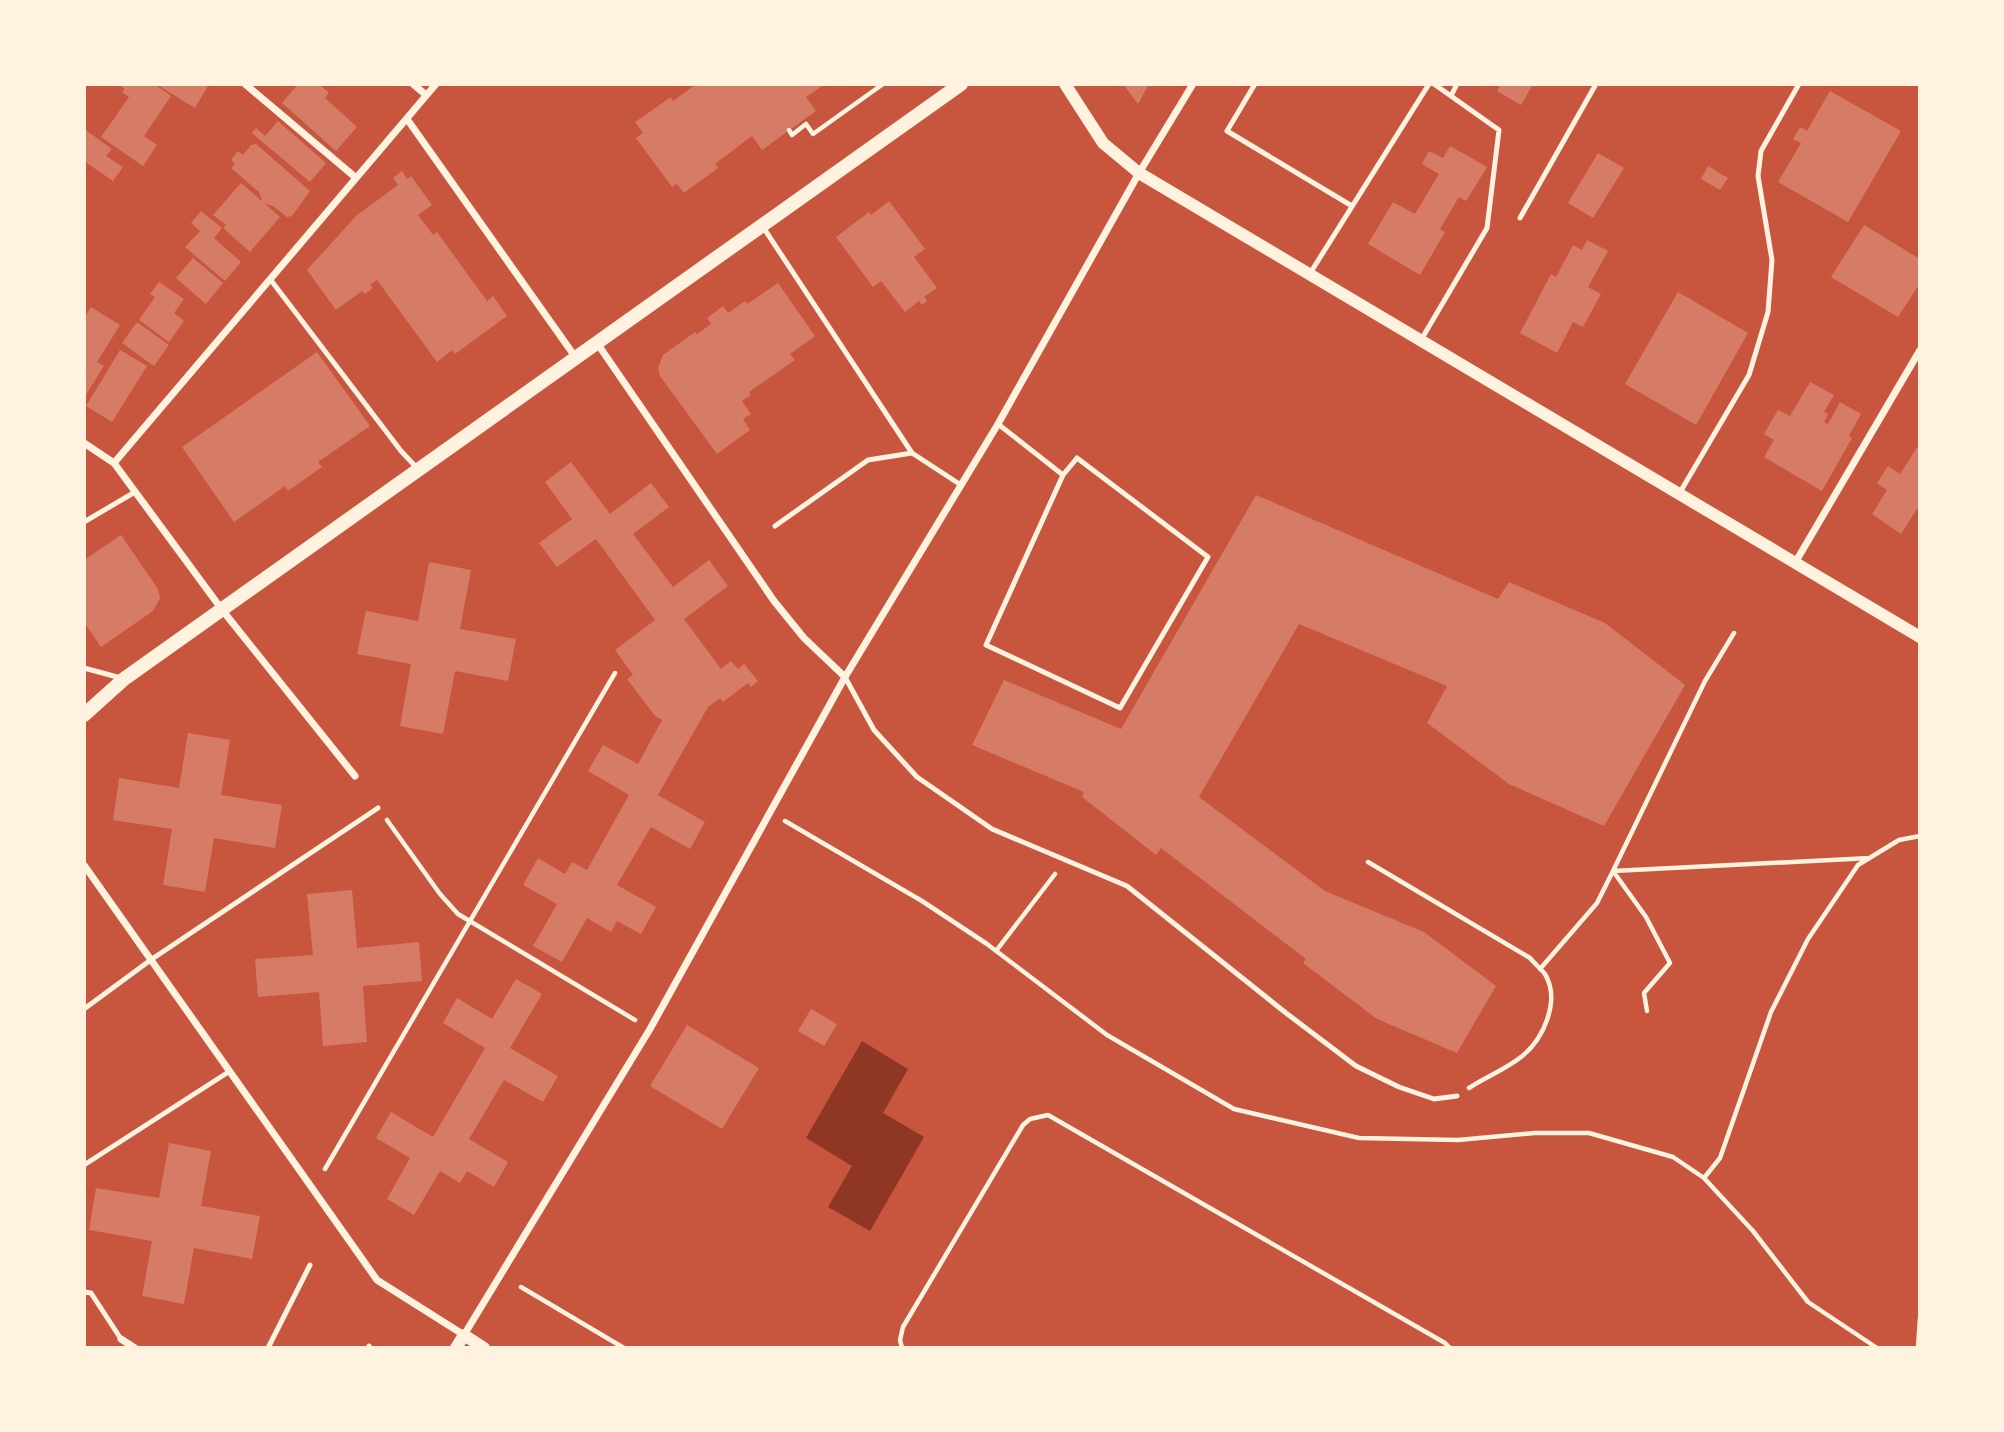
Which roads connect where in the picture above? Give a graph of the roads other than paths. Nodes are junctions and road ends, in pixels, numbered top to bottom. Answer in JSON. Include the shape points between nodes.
{"nodes":[{"id":1,"x":245,"y":84,"type":"edge"},
{"id":2,"x":413,"y":84,"type":"edge"},
{"id":3,"x":436,"y":84,"type":"edge"},
{"id":4,"x":961,"y":84,"type":"edge"},
{"id":5,"x":1065,"y":84,"type":"edge"},
{"id":6,"x":1193,"y":84,"type":"edge"},
{"id":7,"x":1255,"y":84,"type":"edge"},
{"id":8,"x":1432,"y":84,"type":"edge"},
{"id":9,"x":1458,"y":84,"type":"edge"},
{"id":10,"x":1596,"y":84,"type":"edge"},
{"id":11,"x":1799,"y":84,"type":"edge"},
{"id":12,"x":426,"y":95,"type":"junction"},
{"id":13,"x":1451,"y":96,"type":"junction"},
{"id":14,"x":407,"y":119,"type":"junction"},
{"id":15,"x":1139,"y":173,"type":"junction"},
{"id":16,"x":355,"y":177,"type":"junction"},
{"id":17,"x":1352,"y":206,"type":"junction"},
{"id":18,"x":1520,"y":218,"type":"dead end"},
{"id":19,"x":762,"y":224,"type":"junction"},
{"id":20,"x":1309,"y":275,"type":"junction"},
{"id":21,"x":270,"y":279,"type":"junction"},
{"id":22,"x":1421,"y":341,"type":"junction"},
{"id":23,"x":597,"y":343,"type":"junction"},
{"id":24,"x":1920,"y":350,"type":"edge"},
{"id":25,"x":576,"y":358,"type":"junction"},
{"id":26,"x":998,"y":424,"type":"junction"},
{"id":27,"x":84,"y":443,"type":"edge"},
{"id":28,"x":912,"y":453,"type":"junction"},
{"id":29,"x":114,"y":463,"type":"junction"},
{"id":30,"x":419,"y":471,"type":"junction"},
{"id":31,"x":1063,"y":475,"type":"junction"},
{"id":32,"x":961,"y":485,"type":"junction"},
{"id":33,"x":135,"y":492,"type":"junction"},
{"id":34,"x":1679,"y":494,"type":"junction"},
{"id":35,"x":84,"y":522,"type":"edge"},
{"id":36,"x":775,"y":526,"type":"dead end"},
{"id":37,"x":1795,"y":563,"type":"junction"},
{"id":38,"x":223,"y":611,"type":"junction"},
{"id":39,"x":1920,"y":637,"type":"edge"},
{"id":40,"x":84,"y":668,"type":"edge"},
{"id":41,"x":845,"y":677,"type":"junction"},
{"id":42,"x":124,"y":679,"type":"junction"},
{"id":43,"x":84,"y":702,"type":"edge"},
{"id":44,"x":84,"y":715,"type":"edge"},
{"id":45,"x":355,"y":776,"type":"dead end"},
{"id":46,"x":378,"y":808,"type":"road end"},
{"id":47,"x":84,"y":865,"type":"edge"},
{"id":48,"x":152,"y":960,"type":"junction"},
{"id":49,"x":84,"y":1009,"type":"edge"},
{"id":50,"x":230,"y":1071,"type":"junction"},
{"id":51,"x":1457,"y":1096,"type":"road end"},
{"id":52,"x":84,"y":1165,"type":"edge"},
{"id":53,"x":310,"y":1265,"type":"dead end"},
{"id":54,"x":84,"y":1292,"type":"edge"},
{"id":55,"x":464,"y":1335,"type":"junction"},
{"id":56,"x":121,"y":1339,"type":"joint"},
{"id":57,"x":135,"y":1348,"type":"edge"},
{"id":58,"x":268,"y":1348,"type":"edge"},
{"id":59,"x":456,"y":1348,"type":"edge"},
{"id":60,"x":484,"y":1348,"type":"edge"}],
"edges":[{"from":1,"to":16,"type":"street"},
{"from":2,"to":12,"type":"street"},
{"from":3,"to":12,"type":"street"},
{"from":4,"to":19,"type":"main road"},
{"from":5,"to":15,"type":"street","via":[[1103,143]]},
{"from":6,"to":15,"type":"street"},
{"from":7,"to":17,"type":"lane","via":[[1227,131]]},
{"from":8,"to":13,"type":"lane"},
{"from":8,"to":17,"type":"lane"},
{"from":9,"to":13,"type":"lane"},
{"from":10,"to":18,"type":"lane"},
{"from":11,"to":34,"type":"lane","via":[[1761,151],[1758,176],[1772,260],[1768,312],[1749,374]]},
{"from":12,"to":14,"type":"street"},
{"from":13,"to":22,"type":"lane","via":[[1499,130],[1490,209],[1487,228]]},
{"from":14,"to":16,"type":"street"},
{"from":14,"to":25,"type":"street"},
{"from":15,"to":20,"type":"street"},
{"from":15,"to":26,"type":"street"},
{"from":16,"to":21,"type":"street"},
{"from":17,"to":20,"type":"lane"},
{"from":19,"to":23,"type":"main road"},
{"from":19,"to":28,"type":"lane"},
{"from":20,"to":22,"type":"street"},
{"from":21,"to":29,"type":"street"},
{"from":21,"to":30,"type":"lane"},
{"from":22,"to":34,"type":"street"},
{"from":23,"to":25,"type":"main road"},
{"from":23,"to":41,"type":"street","via":[[774,601]]},
{"from":24,"to":37,"type":"street"},
{"from":25,"to":30,"type":"main road"},
{"from":26,"to":31,"type":"lane"},
{"from":26,"to":32,"type":"street"},
{"from":27,"to":29,"type":"street"},
{"from":28,"to":32,"type":"lane"},
{"from":28,"to":36,"type":"lane","via":[[868,460]]},
{"from":29,"to":33,"type":"street"},
{"from":30,"to":38,"type":"main road"},
{"from":31,"to":31,"type":"lane","via":[[986,645],[1119,708],[1208,557],[1077,458]]},
{"from":32,"to":41,"type":"street"},
{"from":33,"to":35,"type":"lane"},
{"from":33,"to":38,"type":"street"},
{"from":34,"to":37,"type":"street"},
{"from":37,"to":39,"type":"street"},
{"from":38,"to":42,"type":"main road"},
{"from":38,"to":45,"type":"street"},
{"from":40,"to":42,"type":"lane"},
{"from":41,"to":51,"type":"lane","via":[[874,730],[917,777],[992,828],[1127,886],[1356,1066],[1434,1099]]},
{"from":41,"to":55,"type":"street","via":[[650,1029]]},
{"from":42,"to":43,"type":"main road"},
{"from":42,"to":44,"type":"main road"},
{"from":46,"to":48,"type":"lane"},
{"from":47,"to":48,"type":"street"},
{"from":48,"to":49,"type":"lane"},
{"from":48,"to":50,"type":"street"},
{"from":50,"to":52,"type":"lane"},
{"from":50,"to":55,"type":"street","via":[[377,1280]]},
{"from":53,"to":58,"type":"lane"},
{"from":54,"to":56,"type":"lane","via":[[91,1293]]},
{"from":55,"to":59,"type":"street"},
{"from":55,"to":60,"type":"street"},
{"from":56,"to":57,"type":"street"}]}
